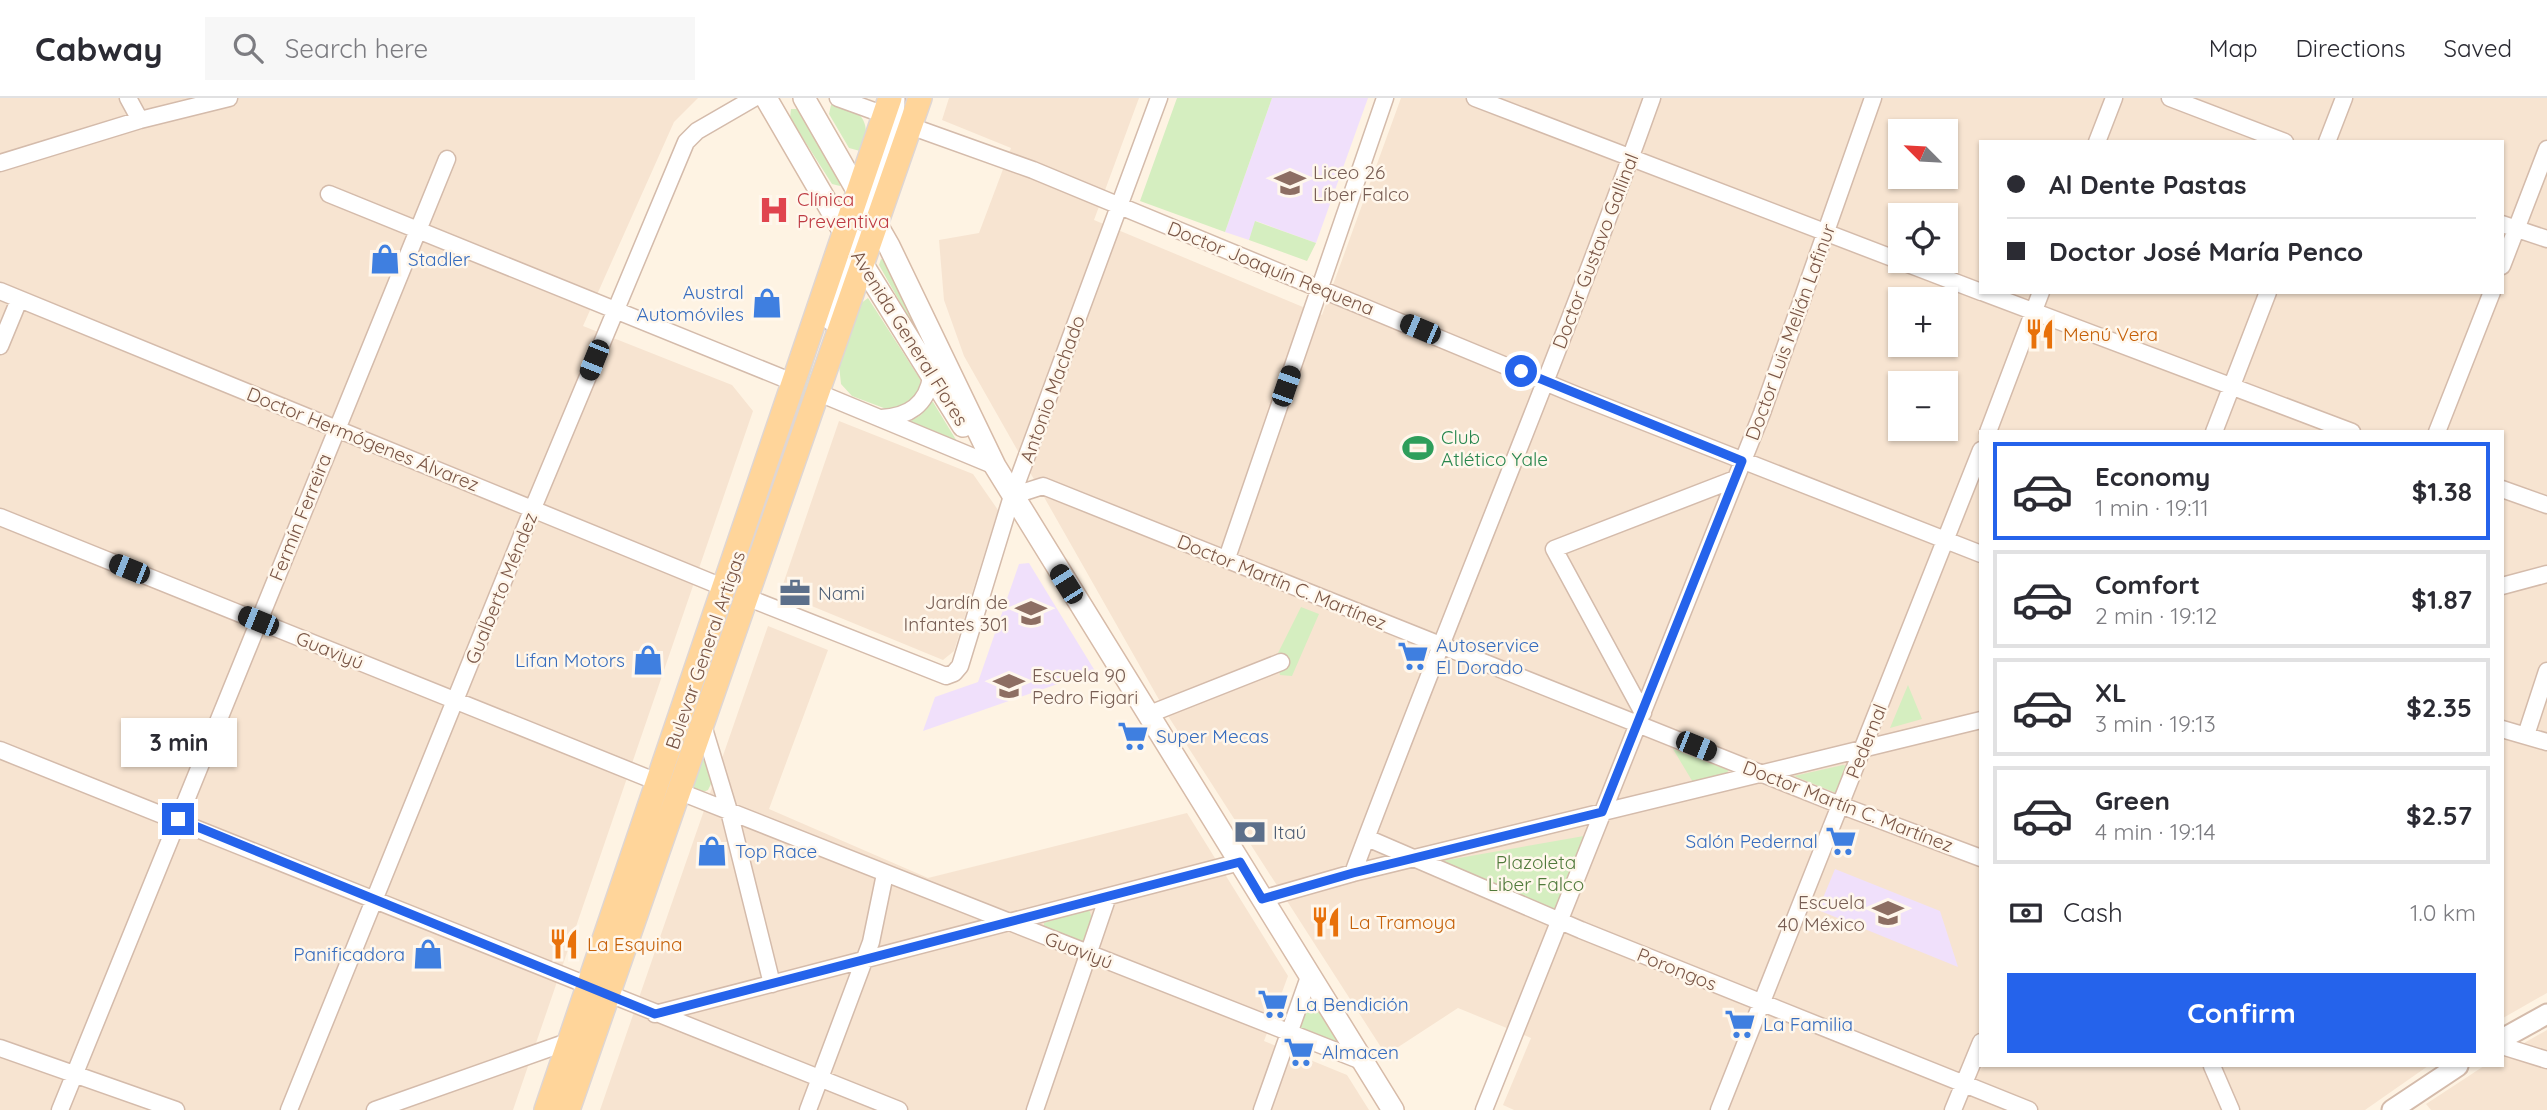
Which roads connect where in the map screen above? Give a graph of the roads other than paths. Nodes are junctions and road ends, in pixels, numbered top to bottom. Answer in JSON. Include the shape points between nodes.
{"nodes":[{"id":1,"x":128,"y":98,"type":"edge"},
{"id":2,"x":229,"y":98,"type":"edge"},
{"id":3,"x":754,"y":98,"type":"edge"},
{"id":4,"x":766,"y":98,"type":"edge"},
{"id":5,"x":804,"y":98,"type":"edge"},
{"id":6,"x":838,"y":98,"type":"edge"},
{"id":7,"x":919,"y":98,"type":"edge"},
{"id":8,"x":1158,"y":98,"type":"edge"},
{"id":9,"x":1385,"y":98,"type":"edge"},
{"id":10,"x":1475,"y":98,"type":"edge"},
{"id":11,"x":1652,"y":98,"type":"edge"},
{"id":12,"x":1873,"y":98,"type":"edge"},
{"id":13,"x":2114,"y":98,"type":"edge"},
{"id":14,"x":2170,"y":98,"type":"edge"},
{"id":15,"x":2344,"y":98,"type":"edge"},
{"id":16,"x":890,"y":104,"type":"edge"},
{"id":17,"x":140,"y":120,"type":"junction"},
{"id":18,"x":910,"y":126,"type":"junction"},
{"id":19,"x":2098,"y":140,"type":"edge"},
{"id":20,"x":2280,"y":140,"type":"edge"},
{"id":21,"x":2328,"y":140,"type":"edge"},
{"id":22,"x":2547,"y":149,"type":"edge"},
{"id":23,"x":1631,"y":157,"type":"junction"},
{"id":24,"x":447,"y":159,"type":"dead end"},
{"id":25,"x":0,"y":163,"type":"edge"},
{"id":26,"x":329,"y":194,"type":"dead end"},
{"id":27,"x":868,"y":207,"type":"junction"},
{"id":28,"x":1120,"y":208,"type":"junction"},
{"id":29,"x":2510,"y":227,"type":"edge"},
{"id":30,"x":417,"y":230,"type":"junction"},
{"id":31,"x":1826,"y":233,"type":"junction"},
{"id":32,"x":2547,"y":239,"type":"edge"},
{"id":33,"x":854,"y":248,"type":"junction"},
{"id":34,"x":2504,"y":256,"type":"edge"},
{"id":35,"x":1320,"y":287,"type":"junction"},
{"id":36,"x":0,"y":291,"type":"edge"},
{"id":37,"x":1979,"y":291,"type":"edge"},
{"id":38,"x":1986,"y":294,"type":"edge"},
{"id":39,"x":2040,"y":294,"type":"edge"},
{"id":40,"x":2267,"y":294,"type":"edge"},
{"id":41,"x":2491,"y":294,"type":"edge"},
{"id":42,"x":19,"y":300,"type":"junction"},
{"id":43,"x":614,"y":311,"type":"junction"},
{"id":44,"x":2033,"y":312,"type":"junction"},
{"id":45,"x":0,"y":346,"type":"edge"},
{"id":46,"x":931,"y":377,"type":"junction"},
{"id":47,"x":1546,"y":382,"type":"junction"},
{"id":48,"x":795,"y":383,"type":"junction"},
{"id":49,"x":2231,"y":386,"type":"junction"},
{"id":50,"x":819,"y":394,"type":"junction"},
{"id":51,"x":879,"y":418,"type":"junction"},
{"id":52,"x":337,"y":429,"type":"junction"},
{"id":53,"x":1989,"y":430,"type":"edge"},
{"id":54,"x":2215,"y":430,"type":"edge"},
{"id":55,"x":2347,"y":430,"type":"edge"},
{"id":56,"x":2438,"y":430,"type":"edge"},
{"id":57,"x":1979,"y":455,"type":"edge"},
{"id":58,"x":1742,"y":461,"type":"junction"},
{"id":59,"x":995,"y":466,"type":"junction"},
{"id":60,"x":1735,"y":479,"type":"junction"},
{"id":61,"x":2504,"y":490,"type":"edge"},
{"id":62,"x":1012,"y":496,"type":"junction"},
{"id":63,"x":2547,"y":505,"type":"edge"},
{"id":64,"x":533,"y":508,"type":"junction"},
{"id":65,"x":0,"y":517,"type":"edge"},
{"id":66,"x":1947,"y":541,"type":"junction"},
{"id":67,"x":1979,"y":553,"type":"edge"},
{"id":68,"x":1227,"y":558,"type":"junction"},
{"id":69,"x":2547,"y":574,"type":"edge"},
{"id":70,"x":2504,"y":585,"type":"edge"},
{"id":71,"x":736,"y":593,"type":"junction"},
{"id":72,"x":258,"y":621,"type":"junction"},
{"id":73,"x":1439,"y":645,"type":"junction"},
{"id":74,"x":1281,"y":662,"type":"dead end"},
{"id":75,"x":2547,"y":671,"type":"edge"},
{"id":76,"x":946,"y":676,"type":"joint"},
{"id":77,"x":455,"y":701,"type":"junction"},
{"id":78,"x":1147,"y":715,"type":"junction"},
{"id":79,"x":1641,"y":718,"type":"junction"},
{"id":80,"x":1979,"y":721,"type":"edge"},
{"id":81,"x":702,"y":722,"type":"junction"},
{"id":82,"x":2504,"y":730,"type":"edge"},
{"id":83,"x":2526,"y":735,"type":"junction"},
{"id":84,"x":2547,"y":742,"type":"edge"},
{"id":85,"x":0,"y":750,"type":"edge"},
{"id":86,"x":1863,"y":750,"type":"junction"},
{"id":87,"x":1764,"y":774,"type":"junction"},
{"id":88,"x":669,"y":787,"type":"junction"},
{"id":89,"x":1840,"y":805,"type":"junction"},
{"id":90,"x":729,"y":811,"type":"junction"},
{"id":91,"x":1602,"y":812,"type":"junction"},
{"id":92,"x":178,"y":819,"type":"junction"},
{"id":93,"x":1367,"y":838,"type":"junction"},
{"id":94,"x":1979,"y":857,"type":"edge"},
{"id":95,"x":1414,"y":860,"type":"junction"},
{"id":96,"x":1240,"y":862,"type":"junction"},
{"id":97,"x":1353,"y":873,"type":"junction"},
{"id":98,"x":885,"y":874,"type":"junction"},
{"id":99,"x":374,"y":898,"type":"junction"},
{"id":100,"x":1107,"y":899,"type":"junction"},
{"id":101,"x":1262,"y":899,"type":"junction"},
{"id":102,"x":1560,"y":921,"type":"junction"},
{"id":103,"x":1009,"y":923,"type":"junction"},
{"id":104,"x":1088,"y":953,"type":"junction"},
{"id":105,"x":862,"y":962,"type":"junction"},
{"id":106,"x":1310,"y":974,"type":"junction"},
{"id":107,"x":772,"y":984,"type":"junction"},
{"id":108,"x":599,"y":992,"type":"junction"},
{"id":109,"x":1762,"y":1003,"type":"junction"},
{"id":110,"x":655,"y":1014,"type":"junction"},
{"id":111,"x":2547,"y":1014,"type":"edge"},
{"id":112,"x":1290,"y":1032,"type":"junction"},
{"id":113,"x":2504,"y":1038,"type":"edge"},
{"id":114,"x":570,"y":1041,"type":"junction"},
{"id":115,"x":1979,"y":1047,"type":"edge"},
{"id":116,"x":2504,"y":1047,"type":"edge"},
{"id":117,"x":0,"y":1048,"type":"edge"},
{"id":118,"x":2547,"y":1060,"type":"edge"},
{"id":119,"x":1364,"y":1062,"type":"junction"},
{"id":120,"x":2212,"y":1067,"type":"edge"},
{"id":121,"x":2457,"y":1067,"type":"edge"},
{"id":122,"x":75,"y":1074,"type":"junction"},
{"id":123,"x":819,"y":1079,"type":"junction"},
{"id":124,"x":1964,"y":1084,"type":"junction"},
{"id":125,"x":2401,"y":1108,"type":"edge"},
{"id":126,"x":60,"y":1110,"type":"edge"},
{"id":127,"x":176,"y":1110,"type":"edge"},
{"id":128,"x":289,"y":1110,"type":"edge"},
{"id":129,"x":375,"y":1110,"type":"edge"},
{"id":130,"x":546,"y":1110,"type":"edge"},
{"id":131,"x":568,"y":1110,"type":"edge"},
{"id":132,"x":808,"y":1110,"type":"edge"},
{"id":133,"x":899,"y":1110,"type":"edge"},
{"id":134,"x":1035,"y":1110,"type":"edge"},
{"id":135,"x":1262,"y":1110,"type":"edge"},
{"id":136,"x":1393,"y":1110,"type":"edge"},
{"id":137,"x":1486,"y":1110,"type":"edge"},
{"id":138,"x":1719,"y":1110,"type":"edge"},
{"id":139,"x":1953,"y":1110,"type":"edge"},
{"id":140,"x":2029,"y":1110,"type":"edge"},
{"id":141,"x":2231,"y":1110,"type":"edge"}],
"edges":[{"from":1,"to":17,"type":"street"},
{"from":2,"to":17,"type":"street"},
{"from":3,"to":43,"type":"street","name":"Gualberto Méndez","via":[[696,131],[686,142]]},
{"from":4,"to":33,"type":"main road","name":"Avenida General Flores"},
{"from":5,"to":27,"type":"main road","name":"Avenida General Flores"},
{"from":6,"to":16,"type":"street"},
{"from":7,"to":18,"type":"main road","name":"Bulevar General Artigas"},
{"from":8,"to":28,"type":"street","name":"Antonio Machado"},
{"from":9,"to":35,"type":"street"},
{"from":10,"to":23,"type":"street"},
{"from":11,"to":23,"type":"street","name":"Doctor Gustavo Gallinal"},
{"from":12,"to":31,"type":"street","name":"Doctor Luis Melián Lafinur"},
{"from":13,"to":19,"type":"street"},
{"from":14,"to":20,"type":"street"},
{"from":15,"to":21,"type":"street"},
{"from":16,"to":27,"type":"main road","name":"Bulevar General Artigas"},
{"from":17,"to":25,"type":"street"},
{"from":18,"to":27,"type":"main road","name":"Bulevar General Artigas"},
{"from":18,"to":28,"type":"street","name":"Doctor Joaquín Requena","via":[[1033,170]]},
{"from":22,"to":29,"type":"street"},
{"from":23,"to":31,"type":"street"},
{"from":23,"to":47,"type":"street","name":"Doctor Gustavo Gallinal"},
{"from":24,"to":30,"type":"street","name":"Fermín Ferreira"},
{"from":26,"to":30,"type":"street"},
{"from":27,"to":33,"type":"main road","name":"Bulevar General Artigas"},
{"from":27,"to":33,"type":"main road","name":"Bulevar General Artigas"},
{"from":27,"to":59,"type":"main road","name":"Avenida General Flores"},
{"from":28,"to":35,"type":"street","name":"Doctor Joaquín Requena"},
{"from":28,"to":62,"type":"street","name":"Antonio Machado"},
{"from":29,"to":32,"type":"street"},
{"from":29,"to":34,"type":"street"},
{"from":30,"to":43,"type":"street"},
{"from":30,"to":52,"type":"street","name":"Fermín Ferreira"},
{"from":31,"to":37,"type":"street"},
{"from":31,"to":58,"type":"street","name":"Doctor Luis Melián Lafinur"},
{"from":33,"to":46,"type":"main road","name":"Avenida General Flores"},
{"from":33,"to":48,"type":"main road","name":"Bulevar General Artigas"},
{"from":33,"to":50,"type":"main road","name":"Bulevar General Artigas"},
{"from":35,"to":47,"type":"street","name":"Doctor Joaquín Requena"},
{"from":35,"to":68,"type":"street"},
{"from":36,"to":42,"type":"street","name":"Doctor Hermógenes Álvarez"},
{"from":38,"to":44,"type":"street"},
{"from":39,"to":44,"type":"street"},
{"from":40,"to":49,"type":"street"},
{"from":41,"to":56,"type":"street"},
{"from":42,"to":45,"type":"street"},
{"from":42,"to":52,"type":"street","name":"Doctor Hermógenes Álvarez"},
{"from":43,"to":48,"type":"street"},
{"from":43,"to":64,"type":"street","name":"Gualberto Méndez"},
{"from":44,"to":49,"type":"street"},
{"from":44,"to":53,"type":"street"},
{"from":46,"to":51,"type":"street","via":[[916,409]]},
{"from":46,"to":59,"type":"main road","name":"Avenida General Flores"},
{"from":47,"to":58,"type":"street","name":"Doctor Joaquín Requena"},
{"from":47,"to":73,"type":"street","name":"Doctor Gustavo Gallinal"},
{"from":48,"to":71,"type":"main road","name":"Bulevar General Artigas"},
{"from":49,"to":54,"type":"street"},
{"from":49,"to":55,"type":"street"},
{"from":50,"to":51,"type":"street"},
{"from":50,"to":71,"type":"main road","name":"Bulevar General Artigas"},
{"from":51,"to":59,"type":"street"},
{"from":52,"to":64,"type":"street","name":"Doctor Hermógenes Álvarez"},
{"from":52,"to":72,"type":"street","name":"Fermín Ferreira"},
{"from":57,"to":66,"type":"street","name":"Pedernal"},
{"from":58,"to":60,"type":"street","name":"Doctor Luis Melián Lafinur"},
{"from":58,"to":66,"type":"street","name":"Doctor Joaquín Requena"},
{"from":59,"to":62,"type":"main road","name":"Avenida General Flores"},
{"from":60,"to":79,"type":"street","name":"Doctor Luis Melián Lafinur"},
{"from":60,"to":79,"type":"street","via":[[1554,549]]},
{"from":61,"to":63,"type":"street"},
{"from":62,"to":68,"type":"street","name":"Doctor Martín C. Martínez","via":[[1043,486]]},
{"from":62,"to":76,"type":"street","name":"Antonio Machado","via":[[960,666]]},
{"from":62,"to":78,"type":"main road","name":"Avenida General Flores"},
{"from":64,"to":71,"type":"street","name":"Doctor Hermógenes Álvarez"},
{"from":64,"to":77,"type":"street","name":"Gualberto Méndez"},
{"from":65,"to":72,"type":"street","name":"Guaviyú"},
{"from":66,"to":67,"type":"street","name":"Doctor Joaquín Requena"},
{"from":66,"to":86,"type":"street","name":"Pedernal"},
{"from":68,"to":73,"type":"street","name":"Doctor Martín C. Martínez"},
{"from":69,"to":70,"type":"street"},
{"from":71,"to":76,"type":"street","name":"Doctor Hermógenes Álvarez"},
{"from":71,"to":81,"type":"main road","name":"Bulevar General Artigas"},
{"from":71,"to":88,"type":"main road","name":"Bulevar General Artigas"},
{"from":72,"to":77,"type":"street","name":"Guaviyú"},
{"from":72,"to":92,"type":"street","name":"Fermín Ferreira"},
{"from":73,"to":79,"type":"street","name":"Doctor Martín C. Martínez"},
{"from":73,"to":93,"type":"street","name":"Doctor Gustavo Gallinal"},
{"from":74,"to":78,"type":"street"},
{"from":75,"to":83,"type":"street"},
{"from":77,"to":88,"type":"street","name":"Guaviyú"},
{"from":77,"to":99,"type":"street","name":"Gualberto Méndez"},
{"from":78,"to":96,"type":"main road","name":"Avenida General Flores"},
{"from":79,"to":87,"type":"street","name":"Doctor Martín C. Martínez"},
{"from":79,"to":91,"type":"street","name":"Doctor Luis Melián Lafinur"},
{"from":80,"to":86,"type":"street"},
{"from":81,"to":88,"type":"main road","name":"Bulevar General Artigas"},
{"from":81,"to":90,"type":"street"},
{"from":82,"to":83,"type":"street"},
{"from":83,"to":84,"type":"street"},
{"from":85,"to":92,"type":"street"},
{"from":86,"to":87,"type":"street"},
{"from":86,"to":89,"type":"street","name":"Pedernal"},
{"from":87,"to":89,"type":"street","name":"Doctor Martín C. Martínez"},
{"from":87,"to":91,"type":"street"},
{"from":88,"to":90,"type":"street","name":"Guaviyú"},
{"from":88,"to":108,"type":"main road","name":"Bulevar General Artigas"},
{"from":89,"to":94,"type":"street","name":"Doctor Martín C. Martínez"},
{"from":89,"to":109,"type":"street","name":"Pedernal"},
{"from":90,"to":98,"type":"street","name":"Guaviyú"},
{"from":90,"to":107,"type":"street"},
{"from":91,"to":95,"type":"street"},
{"from":91,"to":102,"type":"street","name":"Doctor Luis Melián Lafinur"},
{"from":92,"to":99,"type":"street"},
{"from":92,"to":122,"type":"street","name":"Fermín Ferreira"},
{"from":93,"to":95,"type":"street","name":"Porongos"},
{"from":93,"to":97,"type":"street","name":"Doctor Gustavo Gallinal"},
{"from":95,"to":97,"type":"street"},
{"from":95,"to":102,"type":"street","name":"Porongos"},
{"from":96,"to":100,"type":"street"},
{"from":96,"to":101,"type":"main road","name":"Avenida General Flores"},
{"from":97,"to":101,"type":"street"},
{"from":98,"to":103,"type":"street","name":"Guaviyú"},
{"from":98,"to":105,"type":"street","via":[[877,921]]},
{"from":99,"to":108,"type":"street"},
{"from":99,"to":128,"type":"street","name":"Gualberto Méndez"},
{"from":100,"to":103,"type":"street"},
{"from":100,"to":104,"type":"street"},
{"from":101,"to":106,"type":"main road","name":"Avenida General Flores"},
{"from":102,"to":109,"type":"street","name":"Porongos"},
{"from":102,"to":137,"type":"street","name":"Doctor Luis Melián Lafinur"},
{"from":103,"to":104,"type":"street","name":"Guaviyú"},
{"from":103,"to":105,"type":"street"},
{"from":104,"to":112,"type":"street","name":"Guaviyú"},
{"from":104,"to":134,"type":"street"},
{"from":105,"to":107,"type":"street"},
{"from":105,"to":123,"type":"street"},
{"from":106,"to":112,"type":"street"},
{"from":106,"to":119,"type":"main road","name":"Avenida General Flores"},
{"from":107,"to":110,"type":"street"},
{"from":108,"to":110,"type":"street"},
{"from":108,"to":114,"type":"main road","name":"Bulevar General Artigas"},
{"from":108,"to":131,"type":"main road","name":"Bulevar General Artigas"},
{"from":109,"to":124,"type":"street","name":"Porongos"},
{"from":109,"to":138,"type":"street","name":"Pedernal"},
{"from":110,"to":123,"type":"street"},
{"from":111,"to":113,"type":"street"},
{"from":112,"to":119,"type":"street","name":"Guaviyú"},
{"from":112,"to":135,"type":"street"},
{"from":114,"to":129,"type":"street"},
{"from":114,"to":130,"type":"main road","name":"Bulevar General Artigas"},
{"from":115,"to":124,"type":"street"},
{"from":116,"to":118,"type":"street"},
{"from":117,"to":122,"type":"street"},
{"from":119,"to":136,"type":"main road","name":"Avenida General Flores"},
{"from":120,"to":141,"type":"street"},
{"from":121,"to":125,"type":"street"},
{"from":122,"to":126,"type":"street","name":"Fermín Ferreira"},
{"from":122,"to":127,"type":"street"},
{"from":123,"to":132,"type":"street"},
{"from":123,"to":133,"type":"street"},
{"from":124,"to":139,"type":"street"},
{"from":124,"to":140,"type":"street","name":"Porongos"}]}
